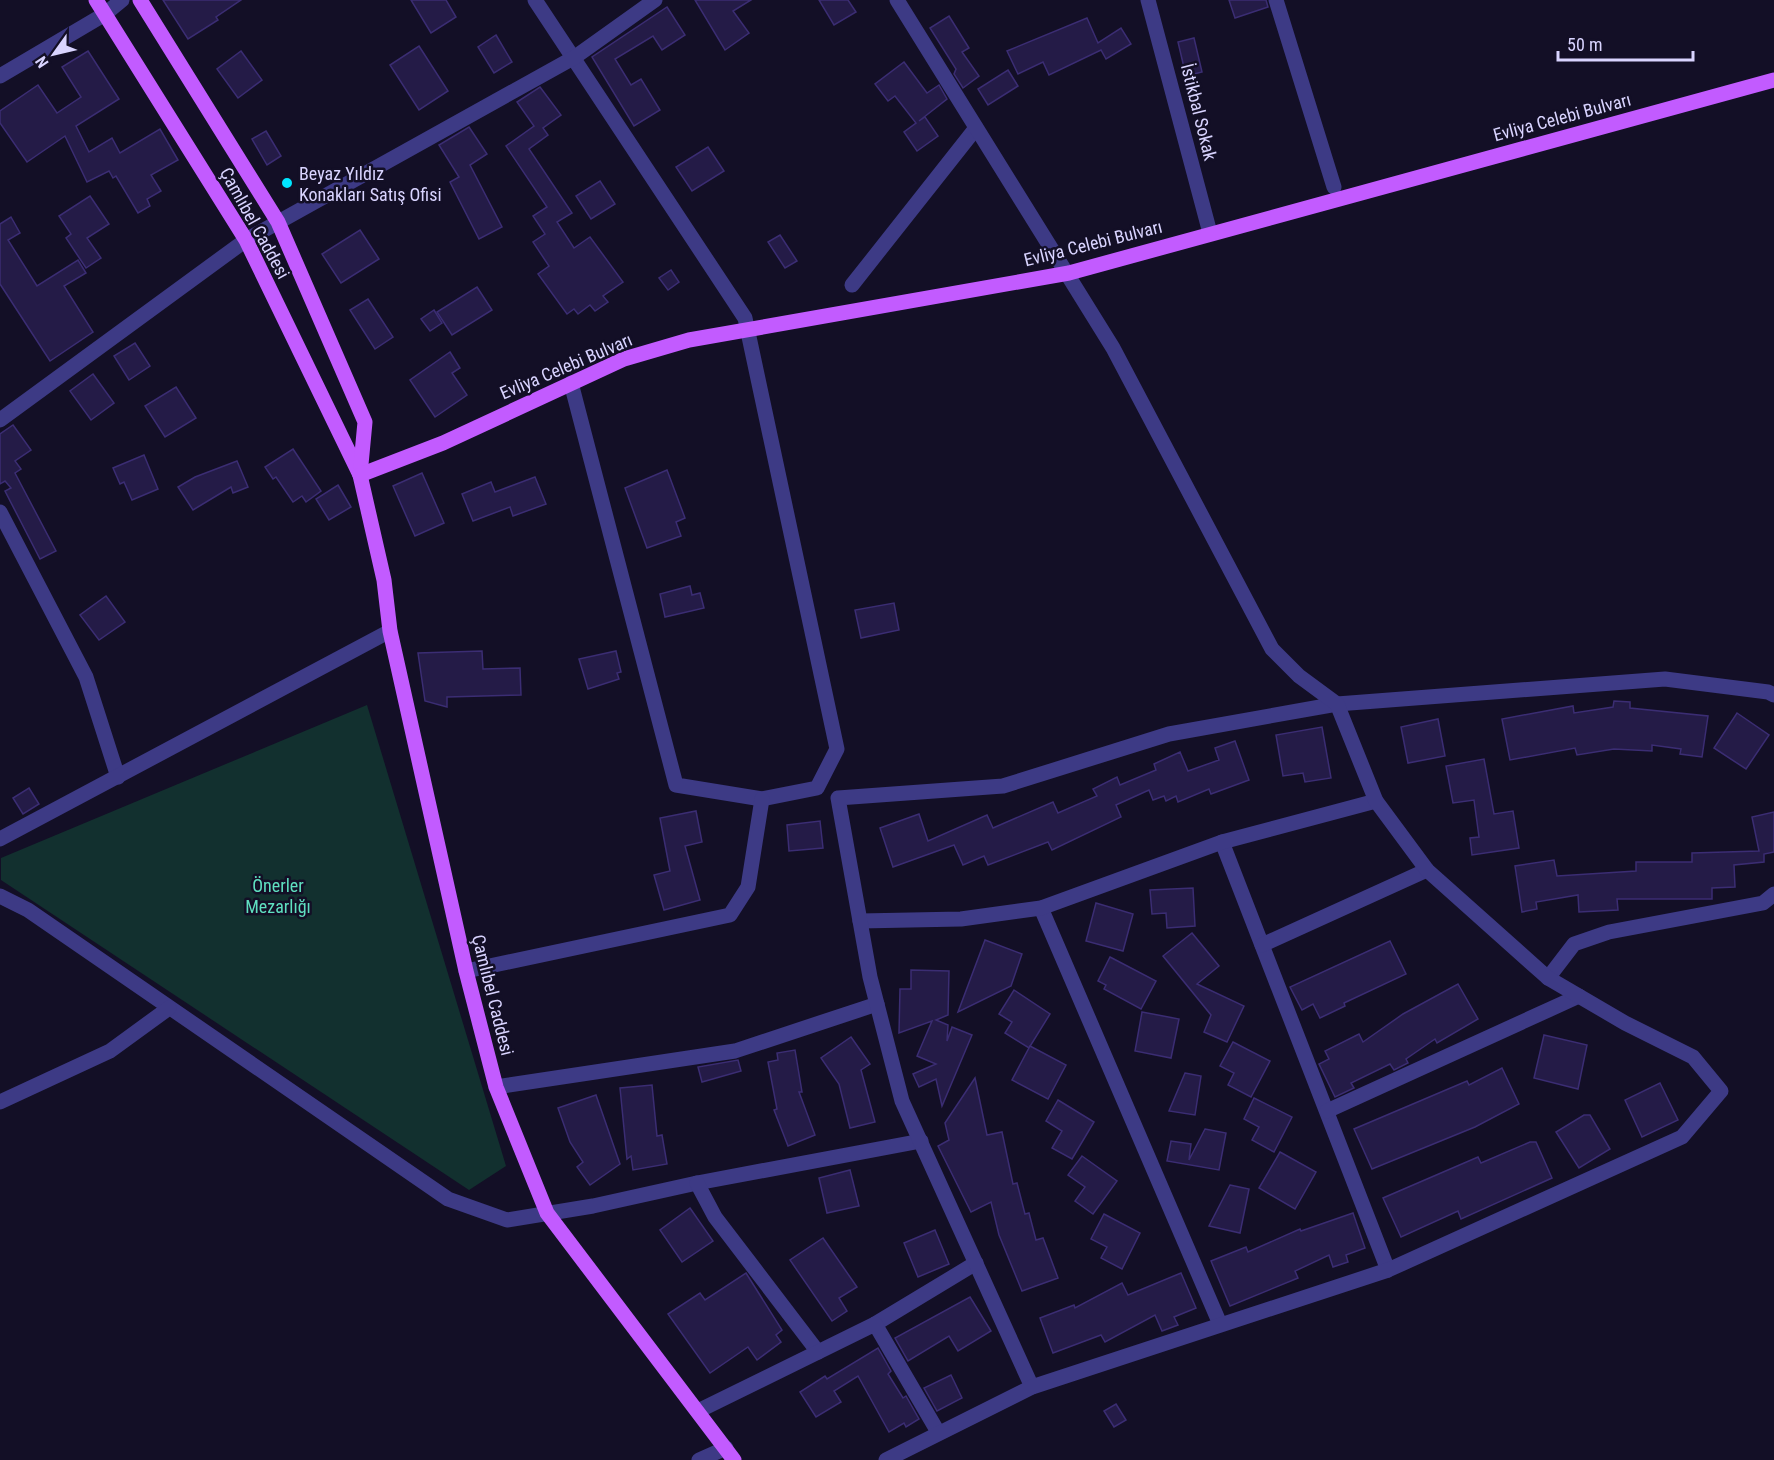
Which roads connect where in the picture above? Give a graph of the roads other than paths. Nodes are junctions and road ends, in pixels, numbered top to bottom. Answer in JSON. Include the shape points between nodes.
{"nodes":[{"id":1,"x":96,"y":0,"type":"edge"},
{"id":2,"x":122,"y":0,"type":"edge"},
{"id":3,"x":140,"y":0,"type":"edge"},
{"id":4,"x":535,"y":0,"type":"edge"},
{"id":5,"x":655,"y":0,"type":"edge"},
{"id":6,"x":897,"y":0,"type":"edge"},
{"id":7,"x":1148,"y":0,"type":"edge"},
{"id":8,"x":1276,"y":0,"type":"edge"},
{"id":9,"x":105,"y":14,"type":"junction"},
{"id":10,"x":575,"y":57,"type":"junction"},
{"id":11,"x":0,"y":76,"type":"edge"},
{"id":12,"x":1774,"y":80,"type":"edge"},
{"id":13,"x":976,"y":128,"type":"junction"},
{"id":14,"x":1334,"y":188,"type":"dead end"},
{"id":15,"x":278,"y":222,"type":"junction"},
{"id":16,"x":1210,"y":233,"type":"junction"},
{"id":17,"x":246,"y":240,"type":"junction"},
{"id":18,"x":1069,"y":273,"type":"junction"},
{"id":19,"x":852,"y":285,"type":"dead end"},
{"id":20,"x":747,"y":330,"type":"junction"},
{"id":21,"x":571,"y":382,"type":"junction"},
{"id":22,"x":0,"y":420,"type":"edge"},
{"id":23,"x":360,"y":475,"type":"junction"},
{"id":24,"x":0,"y":512,"type":"edge"},
{"id":25,"x":390,"y":631,"type":"junction"},
{"id":26,"x":1774,"y":695,"type":"edge"},
{"id":27,"x":1337,"y":704,"type":"junction"},
{"id":28,"x":118,"y":777,"type":"junction"},
{"id":29,"x":762,"y":799,"type":"junction"},
{"id":30,"x":1376,"y":801,"type":"junction"},
{"id":31,"x":0,"y":839,"type":"edge"},
{"id":32,"x":1222,"y":842,"type":"junction"},
{"id":33,"x":1427,"y":870,"type":"junction"},
{"id":34,"x":1774,"y":894,"type":"edge"},
{"id":35,"x":0,"y":896,"type":"edge"},
{"id":36,"x":1041,"y":908,"type":"junction"},
{"id":37,"x":860,"y":921,"type":"junction"},
{"id":38,"x":1262,"y":945,"type":"junction"},
{"id":39,"x":466,"y":972,"type":"junction"},
{"id":40,"x":1548,"y":978,"type":"junction"},
{"id":41,"x":1579,"y":996,"type":"junction"},
{"id":42,"x":877,"y":1004,"type":"junction"},
{"id":43,"x":169,"y":1008,"type":"junction"},
{"id":44,"x":496,"y":1088,"type":"junction"},
{"id":45,"x":0,"y":1102,"type":"edge"},
{"id":46,"x":1326,"y":1111,"type":"junction"},
{"id":47,"x":921,"y":1141,"type":"junction"},
{"id":48,"x":696,"y":1183,"type":"junction"},
{"id":49,"x":547,"y":1213,"type":"junction"},
{"id":50,"x":976,"y":1263,"type":"junction"},
{"id":51,"x":1388,"y":1270,"type":"junction"},
{"id":52,"x":875,"y":1324,"type":"junction"},
{"id":53,"x":1220,"y":1324,"type":"junction"},
{"id":54,"x":818,"y":1352,"type":"junction"},
{"id":55,"x":1032,"y":1387,"type":"junction"},
{"id":56,"x":698,"y":1411,"type":"junction"},
{"id":57,"x":938,"y":1432,"type":"junction"},
{"id":58,"x":730,"y":1454,"type":"edge"},
{"id":59,"x":699,"y":1460,"type":"edge"},
{"id":60,"x":886,"y":1460,"type":"edge"}],
"edges":[{"from":1,"to":9,"type":"main road","name":"Çamlıbel Caddesi"},
{"from":2,"to":9,"type":"street"},
{"from":3,"to":15,"type":"main road","name":"Çamlıbel Caddesi"},
{"from":4,"to":10,"type":"street"},
{"from":5,"to":10,"type":"street"},
{"from":6,"to":13,"type":"street"},
{"from":7,"to":16,"type":"street","name":"İstikbal Sokak"},
{"from":8,"to":14,"type":"street"},
{"from":9,"to":11,"type":"street"},
{"from":9,"to":17,"type":"main road","name":"Çamlıbel Caddesi"},
{"from":10,"to":15,"type":"street"},
{"from":10,"to":20,"type":"street","via":[[745,318]]},
{"from":12,"to":16,"type":"main road","name":"Evliya Celebi Bulvarı"},
{"from":13,"to":18,"type":"street"},
{"from":13,"to":19,"type":"street"},
{"from":15,"to":17,"type":"street"},
{"from":15,"to":23,"type":"main road","name":"Çamlıbel Caddesi","via":[[365,422]]},
{"from":16,"to":18,"type":"main road","name":"Evliya Celebi Bulvarı"},
{"from":17,"to":22,"type":"street"},
{"from":17,"to":23,"type":"main road","name":"Çamlıbel Caddesi"},
{"from":18,"to":20,"type":"main road","name":"Evliya Celebi Bulvarı"},
{"from":18,"to":27,"type":"street","via":[[1113,348],[1272,649],[1299,676]]},
{"from":20,"to":21,"type":"main road","name":"Evliya Celebi Bulvarı","via":[[689,340],[624,359]]},
{"from":20,"to":29,"type":"street","via":[[837,749],[817,788]]},
{"from":21,"to":23,"type":"main road","name":"Evliya Celebi Bulvarı","via":[[443,443]]},
{"from":21,"to":29,"type":"street","via":[[676,785]]},
{"from":23,"to":25,"type":"main road","name":"Çamlıbel Caddesi","via":[[384,580]]},
{"from":24,"to":28,"type":"street","via":[[86,677]]},
{"from":25,"to":28,"type":"street"},
{"from":25,"to":39,"type":"main road","name":"Çamlıbel Caddesi"},
{"from":26,"to":27,"type":"street","via":[[1665,679]]},
{"from":27,"to":30,"type":"street"},
{"from":27,"to":37,"type":"street","via":[[1169,734],[1003,786],[838,798]]},
{"from":28,"to":31,"type":"street"},
{"from":29,"to":39,"type":"street","via":[[748,886],[730,915]]},
{"from":30,"to":32,"type":"street"},
{"from":30,"to":33,"type":"street"},
{"from":32,"to":36,"type":"street"},
{"from":32,"to":38,"type":"street"},
{"from":33,"to":38,"type":"street"},
{"from":33,"to":40,"type":"street"},
{"from":34,"to":40,"type":"street","via":[[1763,903],[1609,932],[1574,944]]},
{"from":35,"to":43,"type":"street","via":[[28,910]]},
{"from":36,"to":37,"type":"street","via":[[961,919]]},
{"from":36,"to":53,"type":"street"},
{"from":37,"to":42,"type":"street"},
{"from":38,"to":46,"type":"street"},
{"from":39,"to":44,"type":"main road","name":"Çamlıbel Caddesi"},
{"from":40,"to":41,"type":"street"},
{"from":41,"to":46,"type":"street"},
{"from":41,"to":51,"type":"street","via":[[1693,1057],[1721,1091],[1682,1137]]},
{"from":42,"to":44,"type":"street","via":[[735,1051]]},
{"from":42,"to":47,"type":"street","via":[[902,1101]]},
{"from":43,"to":45,"type":"street","via":[[110,1051]]},
{"from":43,"to":49,"type":"street","via":[[448,1199],[507,1220]]},
{"from":44,"to":49,"type":"main road","name":"Çamlıbel Caddesi"},
{"from":46,"to":51,"type":"street"},
{"from":47,"to":48,"type":"street"},
{"from":47,"to":50,"type":"street"},
{"from":48,"to":49,"type":"street"},
{"from":48,"to":54,"type":"street","via":[[715,1217]]},
{"from":49,"to":56,"type":"main road","name":"Çamlıbel Caddesi"},
{"from":50,"to":52,"type":"street"},
{"from":50,"to":55,"type":"street"},
{"from":51,"to":53,"type":"street"},
{"from":52,"to":54,"type":"street"},
{"from":52,"to":57,"type":"street"},
{"from":53,"to":55,"type":"street"},
{"from":54,"to":56,"type":"street"},
{"from":55,"to":57,"type":"street"},
{"from":56,"to":58,"type":"main road","name":"Çamlıbel Caddesi"},
{"from":57,"to":60,"type":"street"},
{"from":58,"to":59,"type":"street"}]}
